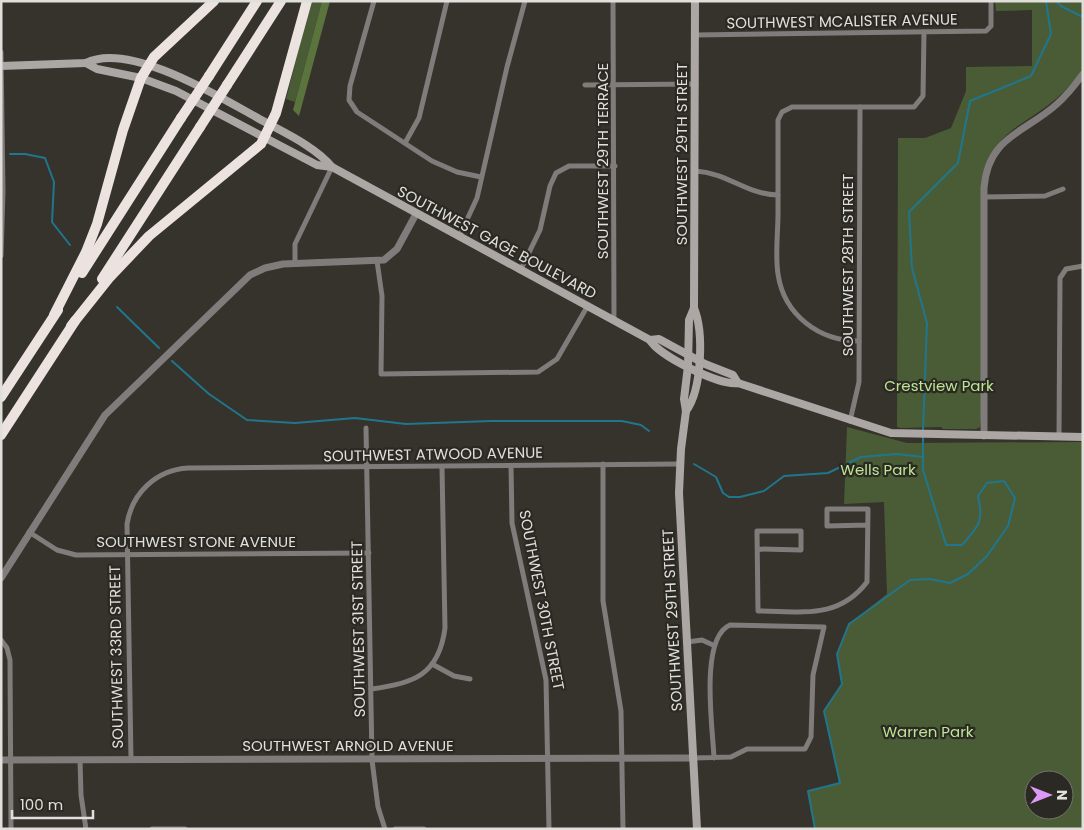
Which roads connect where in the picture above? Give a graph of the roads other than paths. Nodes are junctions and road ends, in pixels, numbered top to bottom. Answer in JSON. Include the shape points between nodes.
{"nodes":[{"id":1,"x":214,"y":1,"type":"edge"},
{"id":2,"x":257,"y":1,"type":"edge"},
{"id":3,"x":281,"y":1,"type":"edge"},
{"id":4,"x":307,"y":1,"type":"edge"},
{"id":5,"x":374,"y":1,"type":"edge"},
{"id":6,"x":447,"y":1,"type":"edge"},
{"id":7,"x":525,"y":1,"type":"edge"},
{"id":8,"x":613,"y":1,"type":"edge"},
{"id":9,"x":695,"y":1,"type":"edge"},
{"id":10,"x":991,"y":1,"type":"edge"},
{"id":11,"x":924,"y":32,"type":"junction"},
{"id":12,"x":695,"y":35,"type":"junction"},
{"id":13,"x":1,"y":52,"type":"edge"},
{"id":14,"x":86,"y":62,"type":"junction"},
{"id":15,"x":148,"y":65,"type":"junction"},
{"id":16,"x":1,"y":66,"type":"edge"},
{"id":17,"x":1083,"y":74,"type":"edge"},
{"id":18,"x":141,"y":78,"type":"junction"},
{"id":19,"x":696,"y":84,"type":"junction"},
{"id":20,"x":585,"y":85,"type":"dead end"},
{"id":21,"x":615,"y":85,"type":"junction"},
{"id":22,"x":860,"y":107,"type":"junction"},
{"id":23,"x":2,"y":115,"type":"edge"},
{"id":24,"x":271,"y":126,"type":"junction"},
{"id":25,"x":265,"y":138,"type":"junction"},
{"id":26,"x":405,"y":143,"type":"junction"},
{"id":27,"x":614,"y":166,"type":"junction"},
{"id":28,"x":332,"y":167,"type":"junction"},
{"id":29,"x":695,"y":171,"type":"junction"},
{"id":30,"x":481,"y":177,"type":"junction"},
{"id":31,"x":1063,"y":189,"type":"dead end"},
{"id":32,"x":2,"y":192,"type":"edge"},
{"id":33,"x":778,"y":195,"type":"junction"},
{"id":34,"x":984,"y":197,"type":"junction"},
{"id":35,"x":416,"y":214,"type":"junction"},
{"id":36,"x":459,"y":238,"type":"junction"},
{"id":37,"x":1,"y":256,"type":"edge"},
{"id":38,"x":377,"y":261,"type":"junction"},
{"id":39,"x":295,"y":263,"type":"junction"},
{"id":40,"x":1083,"y":266,"type":"edge"},
{"id":41,"x":520,"y":271,"type":"junction"},
{"id":42,"x":587,"y":307,"type":"junction"},
{"id":43,"x":694,"y":308,"type":"junction"},
{"id":44,"x":54,"y":315,"type":"junction"},
{"id":45,"x":614,"y":321,"type":"junction"},
{"id":46,"x":72,"y":326,"type":"junction"},
{"id":47,"x":650,"y":340,"type":"junction"},
{"id":48,"x":859,"y":342,"type":"junction"},
{"id":49,"x":689,"y":355,"type":"junction"},
{"id":50,"x":699,"y":361,"type":"junction"},
{"id":51,"x":688,"y":366,"type":"junction"},
{"id":52,"x":698,"y":371,"type":"junction"},
{"id":53,"x":738,"y":383,"type":"junction"},
{"id":54,"x":1,"y":397,"type":"edge"},
{"id":55,"x":686,"y":411,"type":"junction"},
{"id":56,"x":850,"y":421,"type":"junction"},
{"id":57,"x":366,"y":428,"type":"dead end"},
{"id":58,"x":1,"y":436,"type":"edge"},
{"id":59,"x":984,"y":436,"type":"junction"},
{"id":60,"x":1059,"y":436,"type":"junction"},
{"id":61,"x":1083,"y":436,"type":"edge"},
{"id":62,"x":602,"y":464,"type":"junction"},
{"id":63,"x":679,"y":464,"type":"junction"},
{"id":64,"x":511,"y":466,"type":"junction"},
{"id":65,"x":367,"y":467,"type":"junction"},
{"id":66,"x":442,"y":467,"type":"junction"},
{"id":67,"x":188,"y":468,"type":"joint"},
{"id":68,"x":868,"y":525,"type":"junction"},
{"id":69,"x":29,"y":532,"type":"junction"},
{"id":70,"x":758,"y":549,"type":"junction"},
{"id":71,"x":369,"y":553,"type":"junction"},
{"id":72,"x":127,"y":554,"type":"junction"},
{"id":73,"x":1,"y":578,"type":"edge"},
{"id":74,"x":1,"y":640,"type":"edge"},
{"id":75,"x":687,"y":642,"type":"junction"},
{"id":76,"x":713,"y":644,"type":"junction"},
{"id":77,"x":432,"y":664,"type":"junction"},
{"id":78,"x":470,"y":679,"type":"dead end"},
{"id":79,"x":371,"y":689,"type":"junction"},
{"id":80,"x":694,"y":758,"type":"junction"},
{"id":81,"x":714,"y":758,"type":"junction"},
{"id":82,"x":80,"y":759,"type":"junction"},
{"id":83,"x":131,"y":759,"type":"junction"},
{"id":84,"x":548,"y":759,"type":"junction"},
{"id":85,"x":622,"y":759,"type":"junction"},
{"id":86,"x":1,"y":760,"type":"edge"},
{"id":87,"x":11,"y":760,"type":"junction"},
{"id":88,"x":372,"y":760,"type":"junction"},
{"id":89,"x":11,"y":829,"type":"edge"},
{"id":90,"x":86,"y":829,"type":"edge"},
{"id":91,"x":152,"y":829,"type":"edge"},
{"id":92,"x":185,"y":829,"type":"edge"},
{"id":93,"x":385,"y":829,"type":"edge"},
{"id":94,"x":395,"y":829,"type":"edge"},
{"id":95,"x":424,"y":829,"type":"edge"},
{"id":96,"x":549,"y":829,"type":"edge"},
{"id":97,"x":623,"y":829,"type":"edge"},
{"id":98,"x":697,"y":829,"type":"edge"}],
"edges":[{"from":1,"to":15,"type":"highway"},
{"from":2,"to":44,"type":"highway","bridge":true},
{"from":3,"to":46,"type":"highway","bridge":true},
{"from":4,"to":24,"type":"highway"},
{"from":5,"to":26,"type":"street","via":[[350,86],[350,100],[357,112]]},
{"from":6,"to":26,"type":"street","via":[[418,118]]},
{"from":7,"to":30,"type":"street"},
{"from":8,"to":21,"type":"street","name":"SOUTHWEST 29TH TERRACE"},
{"from":9,"to":12,"type":"main road","name":"SOUTHWEST 29TH STREET"},
{"from":10,"to":11,"type":"street","name":"SOUTHWEST MCALISTER AVENUE","via":[[989,30]]},
{"from":11,"to":12,"type":"street","name":"SOUTHWEST MCALISTER AVENUE"},
{"from":11,"to":22,"type":"street","via":[[923,96],[918,104]]},
{"from":12,"to":19,"type":"main road","name":"SOUTHWEST 29TH STREET"},
{"from":13,"to":16,"type":"street"},
{"from":14,"to":15,"type":"main road","name":"SOUTHWEST GAGE BOULEVARD","via":[[106,58]]},
{"from":14,"to":16,"type":"main road","name":"SOUTHWEST GAGE BOULEVARD"},
{"from":14,"to":18,"type":"main road","name":"SOUTHWEST GAGE BOULEVARD","via":[[97,69]]},
{"from":15,"to":18,"type":"highway"},
{"from":15,"to":24,"type":"main road","name":"SOUTHWEST GAGE BOULEVARD","via":[[191,82]]},
{"from":16,"to":23,"type":"street"},
{"from":17,"to":34,"type":"street","via":[[1056,104],[1001,144],[987,170]]},
{"from":18,"to":25,"type":"main road","name":"SOUTHWEST GAGE BOULEVARD","via":[[186,95]]},
{"from":18,"to":44,"type":"highway","via":[[92,236]]},
{"from":19,"to":21,"type":"street"},
{"from":19,"to":29,"type":"main road","name":"SOUTHWEST 29TH STREET"},
{"from":20,"to":21,"type":"street"},
{"from":21,"to":27,"type":"street","name":"SOUTHWEST 29TH TERRACE"},
{"from":22,"to":33,"type":"street","via":[[792,107],[782,112],[778,120]]},
{"from":22,"to":48,"type":"street","name":"SOUTHWEST 28TH STREET"},
{"from":23,"to":32,"type":"street"},
{"from":24,"to":25,"type":"highway"},
{"from":24,"to":28,"type":"main road","name":"SOUTHWEST GAGE BOULEVARD","via":[[324,157]]},
{"from":25,"to":28,"type":"main road","name":"SOUTHWEST GAGE BOULEVARD","via":[[317,165]]},
{"from":25,"to":46,"type":"highway","via":[[149,236],[116,270]]},
{"from":26,"to":30,"type":"street","via":[[444,167]]},
{"from":27,"to":41,"type":"street","via":[[569,166],[556,173],[540,230]]},
{"from":27,"to":45,"type":"street","name":"SOUTHWEST 29TH TERRACE"},
{"from":28,"to":35,"type":"main road","name":"SOUTHWEST GAGE BOULEVARD"},
{"from":28,"to":39,"type":"street","via":[[296,244]]},
{"from":29,"to":33,"type":"street","via":[[722,176],[756,193]]},
{"from":29,"to":43,"type":"main road","name":"SOUTHWEST 29TH STREET"},
{"from":30,"to":36,"type":"street","via":[[475,205]]},
{"from":31,"to":34,"type":"street","via":[[1045,196]]},
{"from":32,"to":37,"type":"street"},
{"from":33,"to":48,"type":"street","via":[[777,268],[786,300],[797,316],[818,332]]},
{"from":34,"to":59,"type":"street"},
{"from":35,"to":36,"type":"main road","name":"SOUTHWEST GAGE BOULEVARD"},
{"from":35,"to":38,"type":"street","via":[[397,249],[389,257]]},
{"from":36,"to":41,"type":"main road","name":"SOUTHWEST GAGE BOULEVARD"},
{"from":38,"to":39,"type":"street"},
{"from":38,"to":42,"type":"street","via":[[382,296],[380,374],[538,372],[559,356]]},
{"from":39,"to":69,"type":"street","via":[[271,266],[250,275],[114,404],[93,431]]},
{"from":40,"to":60,"type":"street","via":[[1064,270],[1060,278]]},
{"from":41,"to":42,"type":"main road","name":"SOUTHWEST GAGE BOULEVARD"},
{"from":42,"to":45,"type":"main road","name":"SOUTHWEST GAGE BOULEVARD"},
{"from":43,"to":49,"type":"main road","name":"SOUTHWEST 29TH STREET","via":[[689,320]]},
{"from":43,"to":50,"type":"main road","name":"SOUTHWEST 29TH STREET","via":[[699,320]]},
{"from":44,"to":54,"type":"highway"},
{"from":45,"to":47,"type":"main road","name":"SOUTHWEST GAGE BOULEVARD"},
{"from":46,"to":58,"type":"highway"},
{"from":47,"to":49,"type":"main road","name":"SOUTHWEST GAGE BOULEVARD","via":[[659,339]]},
{"from":47,"to":51,"type":"main road","name":"SOUTHWEST GAGE BOULEVARD","via":[[654,348]]},
{"from":48,"to":56,"type":"street","name":"SOUTHWEST 28TH STREET","via":[[859,382]]},
{"from":49,"to":50,"type":"main road","name":"SOUTHWEST GAGE BOULEVARD"},
{"from":49,"to":51,"type":"main road","name":"SOUTHWEST 29TH STREET"},
{"from":50,"to":52,"type":"main road","name":"SOUTHWEST 29TH STREET"},
{"from":50,"to":53,"type":"main road","name":"SOUTHWEST GAGE BOULEVARD","via":[[733,375]]},
{"from":51,"to":52,"type":"main road","name":"SOUTHWEST GAGE BOULEVARD"},
{"from":51,"to":55,"type":"main road","name":"SOUTHWEST 29TH STREET","via":[[684,399]]},
{"from":52,"to":53,"type":"main road","name":"SOUTHWEST GAGE BOULEVARD","via":[[729,384]]},
{"from":52,"to":55,"type":"main road","name":"SOUTHWEST 29TH STREET","via":[[694,400]]},
{"from":53,"to":56,"type":"main road","name":"SOUTHWEST GAGE BOULEVARD"},
{"from":55,"to":63,"type":"main road","name":"SOUTHWEST 29TH STREET"},
{"from":56,"to":59,"type":"main road","name":"SOUTHWEST GAGE BOULEVARD","via":[[908,434]]},
{"from":57,"to":65,"type":"street","name":"SOUTHWEST 31ST STREET"},
{"from":59,"to":60,"type":"main road","name":"SOUTHWEST GAGE BOULEVARD"},
{"from":60,"to":61,"type":"main road","name":"SOUTHWEST GAGE BOULEVARD"},
{"from":62,"to":63,"type":"street","name":"SOUTHWEST ATWOOD AVENUE"},
{"from":62,"to":64,"type":"street","name":"SOUTHWEST ATWOOD AVENUE"},
{"from":62,"to":85,"type":"street","via":[[603,601],[619,693]]},
{"from":63,"to":75,"type":"main road","name":"SOUTHWEST 29TH STREET"},
{"from":64,"to":66,"type":"street","name":"SOUTHWEST ATWOOD AVENUE"},
{"from":64,"to":84,"type":"street","name":"SOUTHWEST 30TH STREET","via":[[512,523],[546,680]]},
{"from":65,"to":66,"type":"street","name":"SOUTHWEST ATWOOD AVENUE"},
{"from":65,"to":67,"type":"street","name":"SOUTHWEST ATWOOD AVENUE"},
{"from":65,"to":71,"type":"street","name":"SOUTHWEST 31ST STREET"},
{"from":66,"to":77,"type":"street","via":[[445,628],[441,647]]},
{"from":67,"to":72,"type":"street","name":"SOUTHWEST 33RD STREET","via":[[169,471],[158,477],[136,497],[127,524]]},
{"from":68,"to":68,"type":"street","via":[[827,526],[827,509],[868,509]]},
{"from":68,"to":70,"type":"street","via":[[867,582],[854,597],[829,610],[758,611]]},
{"from":69,"to":72,"type":"street","name":"SOUTHWEST STONE AVENUE","via":[[63,553]]},
{"from":69,"to":73,"type":"street"},
{"from":70,"to":70,"type":"street","via":[[757,531],[801,531],[801,550]]},
{"from":71,"to":72,"type":"street","name":"SOUTHWEST STONE AVENUE"},
{"from":71,"to":79,"type":"street","name":"SOUTHWEST 31ST STREET"},
{"from":72,"to":83,"type":"street","name":"SOUTHWEST 33RD STREET"},
{"from":74,"to":87,"type":"street","via":[[10,660]]},
{"from":75,"to":76,"type":"street","via":[[702,640]]},
{"from":75,"to":80,"type":"main road","name":"SOUTHWEST 29TH STREET"},
{"from":76,"to":81,"type":"street","via":[[710,667]]},
{"from":76,"to":81,"type":"street","via":[[723,629],[730,626],[824,627],[813,675],[811,737],[805,749],[747,749],[731,757]]},
{"from":77,"to":78,"type":"street","via":[[454,676]]},
{"from":77,"to":79,"type":"street","via":[[409,682]]},
{"from":79,"to":88,"type":"street","name":"SOUTHWEST 31ST STREET"},
{"from":80,"to":81,"type":"street"},
{"from":80,"to":85,"type":"street","name":"SOUTHWEST ARNOLD AVENUE"},
{"from":80,"to":98,"type":"main road","name":"SOUTHWEST 29TH STREET"},
{"from":82,"to":83,"type":"street","name":"SOUTHWEST ARNOLD AVENUE"},
{"from":82,"to":87,"type":"street","name":"SOUTHWEST ARNOLD AVENUE"},
{"from":82,"to":90,"type":"street"},
{"from":83,"to":88,"type":"street","name":"SOUTHWEST ARNOLD AVENUE"},
{"from":84,"to":85,"type":"street","name":"SOUTHWEST ARNOLD AVENUE"},
{"from":84,"to":88,"type":"street","name":"SOUTHWEST ARNOLD AVENUE"},
{"from":84,"to":96,"type":"street","name":"SOUTHWEST 30TH STREET"},
{"from":85,"to":97,"type":"street"},
{"from":86,"to":87,"type":"street","name":"SOUTHWEST ARNOLD AVENUE"},
{"from":87,"to":89,"type":"street"},
{"from":88,"to":93,"type":"street","name":"SOUTHWEST 31ST STREET","via":[[374,790]]},
{"from":91,"to":92,"type":"street"},
{"from":94,"to":95,"type":"street"}]}
